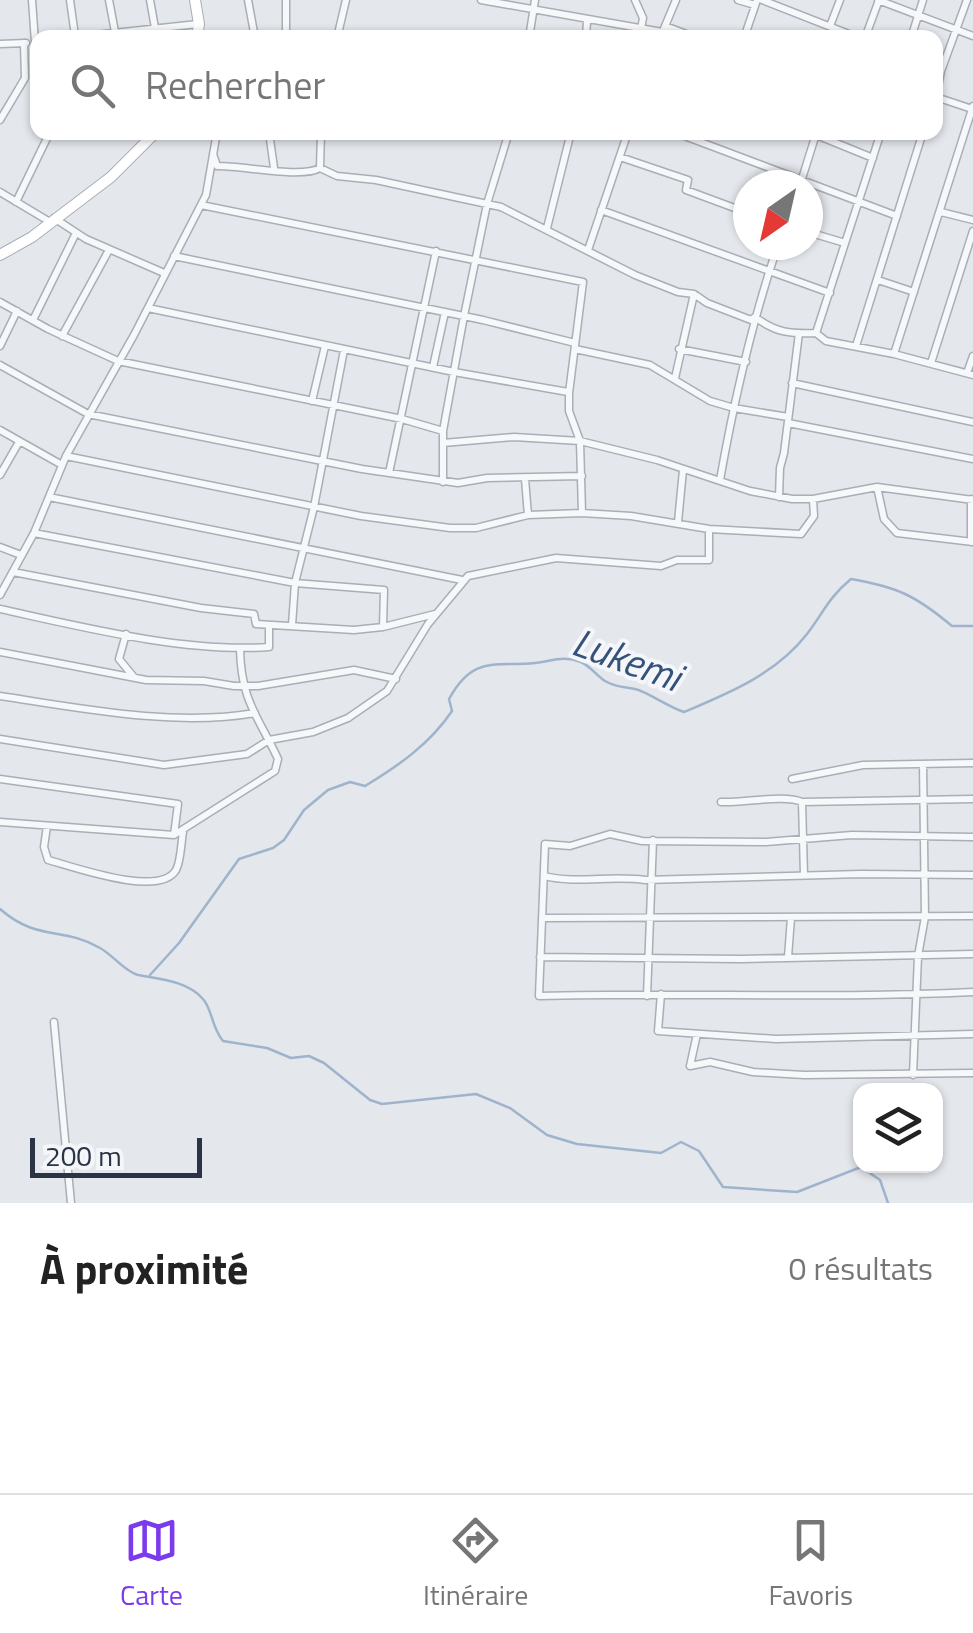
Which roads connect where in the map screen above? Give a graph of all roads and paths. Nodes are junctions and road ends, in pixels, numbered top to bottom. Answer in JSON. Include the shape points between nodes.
{"nodes":[{"id":1,"x":32,"y":0,"type":"edge"},
{"id":2,"x":70,"y":0,"type":"edge"},
{"id":3,"x":108,"y":0,"type":"edge"},
{"id":4,"x":150,"y":0,"type":"edge"},
{"id":5,"x":195,"y":0,"type":"edge"},
{"id":6,"x":248,"y":0,"type":"edge"},
{"id":7,"x":286,"y":0,"type":"edge"},
{"id":8,"x":346,"y":0,"type":"edge"},
{"id":9,"x":480,"y":0,"type":"edge"},
{"id":10,"x":534,"y":0,"type":"edge"},
{"id":11,"x":635,"y":0,"type":"edge"},
{"id":12,"x":676,"y":0,"type":"edge"},
{"id":13,"x":738,"y":0,"type":"edge"},
{"id":14,"x":840,"y":0,"type":"edge"},
{"id":15,"x":879,"y":0,"type":"edge"},
{"id":16,"x":924,"y":0,"type":"edge"},
{"id":17,"x":967,"y":0,"type":"edge"},
{"id":18,"x":502,"y":2,"type":"edge"},
{"id":19,"x":758,"y":2,"type":"edge"},
{"id":20,"x":532,"y":10,"type":"junction"},
{"id":21,"x":919,"y":15,"type":"junction"},
{"id":22,"x":587,"y":21,"type":"junction"},
{"id":23,"x":199,"y":24,"type":"junction"},
{"id":24,"x":830,"y":26,"type":"junction"},
{"id":25,"x":155,"y":29,"type":"junction"},
{"id":26,"x":641,"y":29,"type":"junction"},
{"id":27,"x":958,"y":29,"type":"junction"},
{"id":28,"x":35,"y":30,"type":"edge"},
{"id":29,"x":71,"y":30,"type":"edge"},
{"id":30,"x":116,"y":30,"type":"edge"},
{"id":31,"x":142,"y":30,"type":"edge"},
{"id":32,"x":198,"y":30,"type":"edge"},
{"id":33,"x":254,"y":30,"type":"edge"},
{"id":34,"x":286,"y":30,"type":"edge"},
{"id":35,"x":339,"y":30,"type":"edge"},
{"id":36,"x":530,"y":30,"type":"edge"},
{"id":37,"x":586,"y":30,"type":"edge"},
{"id":38,"x":648,"y":30,"type":"edge"},
{"id":39,"x":663,"y":30,"type":"edge"},
{"id":40,"x":747,"y":30,"type":"edge"},
{"id":41,"x":841,"y":30,"type":"edge"},
{"id":42,"x":866,"y":30,"type":"edge"},
{"id":43,"x":914,"y":30,"type":"edge"},
{"id":44,"x":973,"y":36,"type":"edge"},
{"id":45,"x":30,"y":43,"type":"edge"},
{"id":46,"x":0,"y":44,"type":"edge"},
{"id":47,"x":24,"y":44,"type":"junction"},
{"id":48,"x":943,"y":66,"type":"edge"},
{"id":49,"x":943,"y":99,"type":"edge"},
{"id":50,"x":973,"y":108,"type":"edge"},
{"id":51,"x":0,"y":120,"type":"edge"},
{"id":52,"x":46,"y":140,"type":"edge"},
{"id":53,"x":148,"y":140,"type":"edge"},
{"id":54,"x":215,"y":140,"type":"edge"},
{"id":55,"x":270,"y":140,"type":"edge"},
{"id":56,"x":321,"y":140,"type":"edge"},
{"id":57,"x":506,"y":140,"type":"edge"},
{"id":58,"x":569,"y":140,"type":"edge"},
{"id":59,"x":625,"y":140,"type":"edge"},
{"id":60,"x":694,"y":140,"type":"edge"},
{"id":61,"x":812,"y":140,"type":"edge"},
{"id":62,"x":831,"y":140,"type":"edge"},
{"id":63,"x":879,"y":140,"type":"edge"},
{"id":64,"x":921,"y":140,"type":"edge"},
{"id":65,"x":213,"y":154,"type":"junction"},
{"id":66,"x":620,"y":157,"type":"junction"},
{"id":67,"x":873,"y":158,"type":"junction"},
{"id":68,"x":274,"y":168,"type":"junction"},
{"id":69,"x":320,"y":168,"type":"junction"},
{"id":70,"x":769,"y":170,"type":"edge"},
{"id":71,"x":804,"y":170,"type":"edge"},
{"id":72,"x":823,"y":190,"type":"edge"},
{"id":73,"x":0,"y":192,"type":"edge"},
{"id":74,"x":16,"y":202,"type":"junction"},
{"id":75,"x":858,"y":202,"type":"junction"},
{"id":76,"x":487,"y":204,"type":"junction"},
{"id":77,"x":201,"y":206,"type":"junction"},
{"id":78,"x":733,"y":207,"type":"edge"},
{"id":79,"x":601,"y":210,"type":"junction"},
{"id":80,"x":940,"y":212,"type":"junction"},
{"id":81,"x":897,"y":216,"type":"junction"},
{"id":82,"x":52,"y":220,"type":"junction"},
{"id":83,"x":973,"y":220,"type":"edge"},
{"id":84,"x":548,"y":228,"type":"junction"},
{"id":85,"x":973,"y":231,"type":"edge"},
{"id":86,"x":76,"y":233,"type":"junction"},
{"id":87,"x":823,"y":237,"type":"edge"},
{"id":88,"x":846,"y":244,"type":"junction"},
{"id":89,"x":109,"y":250,"type":"junction"},
{"id":90,"x":588,"y":250,"type":"junction"},
{"id":91,"x":436,"y":252,"type":"junction"},
{"id":92,"x":0,"y":254,"type":"edge"},
{"id":93,"x":174,"y":256,"type":"junction"},
{"id":94,"x":477,"y":260,"type":"junction"},
{"id":95,"x":772,"y":260,"type":"edge"},
{"id":96,"x":768,"y":272,"type":"junction"},
{"id":97,"x":164,"y":273,"type":"junction"},
{"id":98,"x":878,"y":280,"type":"junction"},
{"id":99,"x":914,"y":292,"type":"junction"},
{"id":100,"x":830,"y":293,"type":"junction"},
{"id":101,"x":694,"y":294,"type":"junction"},
{"id":102,"x":0,"y":302,"type":"edge"},
{"id":103,"x":148,"y":308,"type":"junction"},
{"id":104,"x":425,"y":308,"type":"junction"},
{"id":105,"x":17,"y":311,"type":"junction"},
{"id":106,"x":445,"y":312,"type":"junction"},
{"id":107,"x":464,"y":316,"type":"junction"},
{"id":108,"x":756,"y":318,"type":"junction"},
{"id":109,"x":33,"y":320,"type":"junction"},
{"id":110,"x":816,"y":333,"type":"junction"},
{"id":111,"x":800,"y":334,"type":"junction"},
{"id":112,"x":62,"y":336,"type":"junction"},
{"id":113,"x":0,"y":346,"type":"edge"},
{"id":114,"x":325,"y":346,"type":"junction"},
{"id":115,"x":575,"y":346,"type":"junction"},
{"id":116,"x":856,"y":346,"type":"junction"},
{"id":117,"x":679,"y":349,"type":"junction"},
{"id":118,"x":344,"y":350,"type":"junction"},
{"id":119,"x":894,"y":354,"type":"junction"},
{"id":120,"x":973,"y":356,"type":"edge"},
{"id":121,"x":118,"y":361,"type":"junction"},
{"id":122,"x":746,"y":362,"type":"junction"},
{"id":123,"x":413,"y":363,"type":"junction"},
{"id":124,"x":930,"y":363,"type":"junction"},
{"id":125,"x":0,"y":365,"type":"edge"},
{"id":126,"x":433,"y":367,"type":"junction"},
{"id":127,"x":454,"y":372,"type":"junction"},
{"id":128,"x":970,"y":375,"type":"edge"},
{"id":129,"x":674,"y":378,"type":"junction"},
{"id":130,"x":792,"y":383,"type":"junction"},
{"id":131,"x":569,"y":392,"type":"junction"},
{"id":132,"x":312,"y":401,"type":"junction"},
{"id":133,"x":332,"y":406,"type":"junction"},
{"id":134,"x":734,"y":408,"type":"junction"},
{"id":135,"x":88,"y":414,"type":"junction"},
{"id":136,"x":402,"y":419,"type":"junction"},
{"id":137,"x":788,"y":420,"type":"junction"},
{"id":138,"x":973,"y":422,"type":"edge"},
{"id":139,"x":0,"y":430,"type":"edge"},
{"id":140,"x":443,"y":431,"type":"junction"},
{"id":141,"x":580,"y":441,"type":"junction"},
{"id":142,"x":19,"y":442,"type":"junction"},
{"id":143,"x":443,"y":443,"type":"junction"},
{"id":144,"x":66,"y":456,"type":"junction"},
{"id":145,"x":973,"y":459,"type":"edge"},
{"id":146,"x":322,"y":461,"type":"junction"},
{"id":147,"x":62,"y":465,"type":"junction"},
{"id":148,"x":683,"y":470,"type":"junction"},
{"id":149,"x":389,"y":473,"type":"junction"},
{"id":150,"x":0,"y":475,"type":"edge"},
{"id":151,"x":582,"y":476,"type":"junction"},
{"id":152,"x":524,"y":478,"type":"junction"},
{"id":153,"x":720,"y":480,"type":"junction"},
{"id":154,"x":442,"y":482,"type":"junction"},
{"id":155,"x":877,"y":487,"type":"junction"},
{"id":156,"x":49,"y":497,"type":"junction"},
{"id":157,"x":779,"y":498,"type":"junction"},
{"id":158,"x":812,"y":499,"type":"junction"},
{"id":159,"x":972,"y":499,"type":"edge"},
{"id":160,"x":314,"y":507,"type":"junction"},
{"id":161,"x":582,"y":513,"type":"junction"},
{"id":162,"x":528,"y":515,"type":"junction"},
{"id":163,"x":678,"y":522,"type":"junction"},
{"id":164,"x":709,"y":529,"type":"junction"},
{"id":165,"x":34,"y":533,"type":"junction"},
{"id":166,"x":972,"y":542,"type":"edge"},
{"id":167,"x":303,"y":546,"type":"junction"},
{"id":168,"x":0,"y":547,"type":"edge"},
{"id":169,"x":20,"y":555,"type":"junction"},
{"id":170,"x":13,"y":572,"type":"junction"},
{"id":171,"x":462,"y":580,"type":"junction"},
{"id":172,"x":295,"y":582,"type":"junction"},
{"id":173,"x":0,"y":594,"type":"edge"},
{"id":174,"x":0,"y":609,"type":"edge"},
{"id":175,"x":436,"y":614,"type":"junction"},
{"id":176,"x":269,"y":625,"type":"junction"},
{"id":177,"x":292,"y":625,"type":"junction"},
{"id":178,"x":382,"y":627,"type":"junction"},
{"id":179,"x":126,"y":634,"type":"junction"},
{"id":180,"x":240,"y":649,"type":"junction"},
{"id":181,"x":0,"y":652,"type":"edge"},
{"id":182,"x":134,"y":677,"type":"junction"},
{"id":183,"x":396,"y":679,"type":"junction"},
{"id":184,"x":244,"y":686,"type":"junction"},
{"id":185,"x":0,"y":696,"type":"edge"},
{"id":186,"x":255,"y":713,"type":"junction"},
{"id":187,"x":0,"y":739,"type":"edge"},
{"id":188,"x":269,"y":740,"type":"junction"},
{"id":189,"x":973,"y":763,"type":"edge"},
{"id":190,"x":923,"y":764,"type":"junction"},
{"id":191,"x":0,"y":779,"type":"edge"},
{"id":192,"x":792,"y":779,"type":"dead end"},
{"id":193,"x":924,"y":800,"type":"junction"},
{"id":194,"x":973,"y":800,"type":"edge"},
{"id":195,"x":721,"y":802,"type":"dead end"},
{"id":196,"x":802,"y":802,"type":"junction"},
{"id":197,"x":0,"y":822,"type":"edge"},
{"id":198,"x":47,"y":826,"type":"junction"},
{"id":199,"x":183,"y":830,"type":"junction"},
{"id":200,"x":174,"y":835,"type":"junction"},
{"id":201,"x":924,"y":837,"type":"junction"},
{"id":202,"x":973,"y":837,"type":"edge"},
{"id":203,"x":804,"y":839,"type":"junction"},
{"id":204,"x":653,"y":840,"type":"junction"},
{"id":205,"x":925,"y":875,"type":"junction"},
{"id":206,"x":973,"y":875,"type":"edge"},
{"id":207,"x":544,"y":876,"type":"junction"},
{"id":208,"x":804,"y":876,"type":"junction"},
{"id":209,"x":654,"y":878,"type":"junction"},
{"id":210,"x":973,"y":916,"type":"edge"},
{"id":211,"x":926,"y":917,"type":"junction"},
{"id":212,"x":544,"y":918,"type":"junction"},
{"id":213,"x":650,"y":918,"type":"junction"},
{"id":214,"x":792,"y":918,"type":"junction"},
{"id":215,"x":973,"y":954,"type":"edge"},
{"id":216,"x":918,"y":956,"type":"junction"},
{"id":217,"x":540,"y":957,"type":"junction"},
{"id":218,"x":788,"y":957,"type":"junction"},
{"id":219,"x":647,"y":958,"type":"junction"},
{"id":220,"x":973,"y":983,"type":"edge"},
{"id":221,"x":972,"y":992,"type":"edge"},
{"id":222,"x":662,"y":993,"type":"junction"},
{"id":223,"x":916,"y":994,"type":"junction"},
{"id":224,"x":647,"y":996,"type":"junction"},
{"id":225,"x":54,"y":1022,"type":"dead end"},
{"id":226,"x":696,"y":1034,"type":"junction"},
{"id":227,"x":973,"y":1034,"type":"edge"},
{"id":228,"x":915,"y":1036,"type":"junction"},
{"id":229,"x":973,"y":1073,"type":"edge"},
{"id":230,"x":914,"y":1075,"type":"junction"},
{"id":231,"x":71,"y":1203,"type":"edge"}],
"edges":[{"from":1,"to":28,"type":"street"},
{"from":2,"to":29,"type":"street"},
{"from":3,"to":30,"type":"street"},
{"from":4,"to":25,"type":"street"},
{"from":5,"to":23,"type":"street"},
{"from":6,"to":33,"type":"street"},
{"from":7,"to":34,"type":"street"},
{"from":8,"to":35,"type":"street"},
{"from":9,"to":18,"type":"street"},
{"from":10,"to":20,"type":"street"},
{"from":11,"to":26,"type":"street"},
{"from":12,"to":39,"type":"street"},
{"from":13,"to":19,"type":"street"},
{"from":14,"to":24,"type":"street"},
{"from":15,"to":21,"type":"street"},
{"from":15,"to":42,"type":"street"},
{"from":16,"to":21,"type":"street"},
{"from":17,"to":27,"type":"street"},
{"from":18,"to":20,"type":"street"},
{"from":19,"to":24,"type":"street"},
{"from":19,"to":40,"type":"street"},
{"from":20,"to":22,"type":"street"},
{"from":20,"to":36,"type":"street"},
{"from":21,"to":27,"type":"street"},
{"from":21,"to":43,"type":"street"},
{"from":22,"to":26,"type":"street"},
{"from":22,"to":37,"type":"street"},
{"from":23,"to":25,"type":"street"},
{"from":23,"to":32,"type":"street"},
{"from":24,"to":41,"type":"street"},
{"from":25,"to":31,"type":"street"},
{"from":26,"to":38,"type":"street"},
{"from":27,"to":44,"type":"street"},
{"from":27,"to":48,"type":"street"},
{"from":45,"to":47,"type":"street"},
{"from":46,"to":47,"type":"street"},
{"from":47,"to":51,"type":"street","via":[[25,78]]},
{"from":49,"to":50,"type":"street"},
{"from":50,"to":80,"type":"street"},
{"from":52,"to":74,"type":"street"},
{"from":53,"to":82,"type":"street","via":[[112,177]]},
{"from":54,"to":65,"type":"street"},
{"from":55,"to":68,"type":"street"},
{"from":56,"to":69,"type":"street"},
{"from":57,"to":76,"type":"street"},
{"from":58,"to":84,"type":"street"},
{"from":59,"to":66,"type":"street"},
{"from":60,"to":70,"type":"street"},
{"from":61,"to":71,"type":"street"},
{"from":62,"to":67,"type":"street"},
{"from":63,"to":67,"type":"street"},
{"from":64,"to":81,"type":"street"},
{"from":65,"to":68,"type":"street","via":[[217,166]]},
{"from":65,"to":77,"type":"street"},
{"from":66,"to":78,"type":"street","via":[[688,180],[686,190]]},
{"from":66,"to":79,"type":"street"},
{"from":67,"to":75,"type":"street"},
{"from":68,"to":69,"type":"street","via":[[310,174]]},
{"from":69,"to":76,"type":"street"},
{"from":72,"to":75,"type":"street"},
{"from":73,"to":74,"type":"street"},
{"from":74,"to":82,"type":"street"},
{"from":75,"to":81,"type":"street"},
{"from":75,"to":88,"type":"street"},
{"from":76,"to":84,"type":"street"},
{"from":76,"to":94,"type":"street"},
{"from":77,"to":91,"type":"street"},
{"from":77,"to":93,"type":"street"},
{"from":79,"to":90,"type":"street"},
{"from":79,"to":96,"type":"street"},
{"from":80,"to":83,"type":"street"},
{"from":80,"to":99,"type":"street"},
{"from":81,"to":98,"type":"street"},
{"from":82,"to":86,"type":"street"},
{"from":82,"to":92,"type":"street"},
{"from":84,"to":90,"type":"street"},
{"from":85,"to":124,"type":"street"},
{"from":86,"to":89,"type":"street"},
{"from":86,"to":109,"type":"street"},
{"from":87,"to":88,"type":"street"},
{"from":88,"to":100,"type":"street"},
{"from":89,"to":97,"type":"street"},
{"from":89,"to":112,"type":"street"},
{"from":90,"to":101,"type":"street","via":[[635,275]]},
{"from":91,"to":94,"type":"street"},
{"from":91,"to":104,"type":"street"},
{"from":93,"to":97,"type":"street"},
{"from":93,"to":104,"type":"street"},
{"from":94,"to":107,"type":"street"},
{"from":94,"to":115,"type":"street","via":[[583,282]]},
{"from":95,"to":96,"type":"street"},
{"from":96,"to":100,"type":"street"},
{"from":96,"to":108,"type":"street"},
{"from":97,"to":103,"type":"street"},
{"from":98,"to":99,"type":"street"},
{"from":98,"to":116,"type":"street"},
{"from":99,"to":119,"type":"street"},
{"from":100,"to":110,"type":"street"},
{"from":101,"to":108,"type":"street"},
{"from":101,"to":117,"type":"street"},
{"from":102,"to":105,"type":"street"},
{"from":103,"to":114,"type":"street"},
{"from":103,"to":121,"type":"street"},
{"from":104,"to":106,"type":"street"},
{"from":104,"to":123,"type":"street"},
{"from":105,"to":109,"type":"street"},
{"from":105,"to":113,"type":"street"},
{"from":106,"to":107,"type":"street"},
{"from":106,"to":126,"type":"street"},
{"from":107,"to":115,"type":"street"},
{"from":107,"to":127,"type":"street"},
{"from":108,"to":111,"type":"street","via":[[772,330]]},
{"from":108,"to":122,"type":"street"},
{"from":109,"to":112,"type":"street"},
{"from":110,"to":111,"type":"street"},
{"from":110,"to":116,"type":"street","via":[[826,342]]},
{"from":111,"to":130,"type":"street"},
{"from":112,"to":121,"type":"street"},
{"from":114,"to":118,"type":"street"},
{"from":114,"to":132,"type":"street"},
{"from":115,"to":129,"type":"street"},
{"from":115,"to":131,"type":"street"},
{"from":116,"to":119,"type":"street"},
{"from":117,"to":122,"type":"street"},
{"from":117,"to":129,"type":"street"},
{"from":118,"to":123,"type":"street"},
{"from":118,"to":133,"type":"street"},
{"from":119,"to":124,"type":"street"},
{"from":120,"to":128,"type":"street"},
{"from":121,"to":132,"type":"street"},
{"from":121,"to":135,"type":"street"},
{"from":122,"to":134,"type":"street"},
{"from":123,"to":126,"type":"street"},
{"from":123,"to":136,"type":"street"},
{"from":124,"to":128,"type":"street"},
{"from":125,"to":135,"type":"street"},
{"from":126,"to":127,"type":"street"},
{"from":127,"to":131,"type":"street"},
{"from":127,"to":140,"type":"street"},
{"from":129,"to":134,"type":"street"},
{"from":130,"to":137,"type":"street"},
{"from":130,"to":138,"type":"street"},
{"from":131,"to":141,"type":"street"},
{"from":132,"to":133,"type":"street"},
{"from":133,"to":136,"type":"street"},
{"from":133,"to":146,"type":"street"},
{"from":134,"to":137,"type":"street"},
{"from":134,"to":153,"type":"street"},
{"from":135,"to":144,"type":"street"},
{"from":135,"to":146,"type":"street"},
{"from":136,"to":140,"type":"street"},
{"from":136,"to":149,"type":"street"},
{"from":137,"to":145,"type":"street"},
{"from":137,"to":157,"type":"street"},
{"from":139,"to":142,"type":"street"},
{"from":140,"to":143,"type":"street"},
{"from":141,"to":143,"type":"street"},
{"from":141,"to":148,"type":"street"},
{"from":141,"to":151,"type":"street"},
{"from":142,"to":147,"type":"street"},
{"from":142,"to":150,"type":"street"},
{"from":143,"to":154,"type":"street"},
{"from":144,"to":147,"type":"street"},
{"from":144,"to":160,"type":"street"},
{"from":146,"to":149,"type":"street"},
{"from":146,"to":160,"type":"street"},
{"from":147,"to":156,"type":"street"},
{"from":148,"to":153,"type":"street"},
{"from":148,"to":163,"type":"street"},
{"from":149,"to":154,"type":"street"},
{"from":151,"to":152,"type":"street"},
{"from":151,"to":161,"type":"street"},
{"from":152,"to":154,"type":"street"},
{"from":152,"to":162,"type":"street"},
{"from":153,"to":157,"type":"street"},
{"from":155,"to":158,"type":"street"},
{"from":155,"to":159,"type":"street"},
{"from":155,"to":166,"type":"street","via":[[884,519],[897,533]]},
{"from":156,"to":165,"type":"street"},
{"from":156,"to":167,"type":"street"},
{"from":157,"to":158,"type":"street"},
{"from":158,"to":164,"type":"street","via":[[814,516],[801,534]]},
{"from":159,"to":166,"type":"street"},
{"from":160,"to":162,"type":"street","via":[[450,528]]},
{"from":160,"to":167,"type":"street"},
{"from":161,"to":162,"type":"street"},
{"from":161,"to":163,"type":"street"},
{"from":163,"to":164,"type":"street"},
{"from":164,"to":171,"type":"street","via":[[709,560],[660,566],[556,558]]},
{"from":165,"to":169,"type":"street"},
{"from":165,"to":172,"type":"street"},
{"from":167,"to":171,"type":"street"},
{"from":167,"to":172,"type":"street"},
{"from":168,"to":169,"type":"street"},
{"from":169,"to":170,"type":"street"},
{"from":170,"to":173,"type":"street"},
{"from":170,"to":176,"type":"street","via":[[254,614],[256,624]]},
{"from":171,"to":175,"type":"street"},
{"from":172,"to":177,"type":"street"},
{"from":172,"to":178,"type":"street","via":[[384,590]]},
{"from":174,"to":179,"type":"street"},
{"from":175,"to":178,"type":"street"},
{"from":175,"to":183,"type":"street"},
{"from":176,"to":177,"type":"street"},
{"from":176,"to":180,"type":"street","via":[[268,647]]},
{"from":177,"to":178,"type":"street"},
{"from":179,"to":180,"type":"street"},
{"from":179,"to":182,"type":"street","via":[[118,660]]},
{"from":180,"to":184,"type":"street"},
{"from":181,"to":182,"type":"street"},
{"from":182,"to":184,"type":"street"},
{"from":183,"to":184,"type":"street","via":[[354,670]]},
{"from":183,"to":188,"type":"street","via":[[348,718]]},
{"from":184,"to":186,"type":"street"},
{"from":185,"to":186,"type":"street","via":[[136,714]]},
{"from":186,"to":188,"type":"street"},
{"from":187,"to":188,"type":"street","via":[[164,766],[247,754]]},
{"from":188,"to":199,"type":"street","via":[[278,759],[275,771]]},
{"from":189,"to":190,"type":"street"},
{"from":190,"to":192,"type":"street","via":[[863,765]]},
{"from":190,"to":193,"type":"street"},
{"from":191,"to":200,"type":"street","via":[[178,804]]},
{"from":193,"to":194,"type":"street"},
{"from":193,"to":196,"type":"street"},
{"from":193,"to":201,"type":"street"},
{"from":195,"to":196,"type":"street"},
{"from":196,"to":203,"type":"street"},
{"from":197,"to":198,"type":"street"},
{"from":198,"to":199,"type":"street","via":[[48,860],[141,883],[166,880],[175,871]]},
{"from":198,"to":200,"type":"street"},
{"from":199,"to":200,"type":"street"},
{"from":201,"to":202,"type":"street"},
{"from":201,"to":203,"type":"street"},
{"from":201,"to":205,"type":"street"},
{"from":203,"to":204,"type":"street"},
{"from":203,"to":208,"type":"street"},
{"from":204,"to":207,"type":"street","via":[[610,834],[562,848],[545,844]]},
{"from":204,"to":209,"type":"street"},
{"from":205,"to":206,"type":"street"},
{"from":205,"to":208,"type":"street"},
{"from":205,"to":211,"type":"street"},
{"from":207,"to":209,"type":"street"},
{"from":207,"to":212,"type":"street"},
{"from":208,"to":209,"type":"street"},
{"from":209,"to":213,"type":"street"},
{"from":210,"to":211,"type":"street"},
{"from":211,"to":214,"type":"street"},
{"from":211,"to":216,"type":"street"},
{"from":212,"to":213,"type":"street"},
{"from":212,"to":217,"type":"street"},
{"from":213,"to":214,"type":"street"},
{"from":213,"to":219,"type":"street"},
{"from":214,"to":218,"type":"street"},
{"from":215,"to":216,"type":"street"},
{"from":216,"to":218,"type":"street"},
{"from":216,"to":223,"type":"street"},
{"from":217,"to":219,"type":"street"},
{"from":217,"to":224,"type":"street","via":[[539,996]]},
{"from":218,"to":219,"type":"street"},
{"from":219,"to":224,"type":"street"},
{"from":220,"to":221,"type":"street"},
{"from":221,"to":223,"type":"street"},
{"from":222,"to":223,"type":"street"},
{"from":222,"to":224,"type":"street"},
{"from":222,"to":226,"type":"street","via":[[658,1031]]},
{"from":223,"to":228,"type":"street"},
{"from":225,"to":231,"type":"street"},
{"from":226,"to":228,"type":"street"},
{"from":226,"to":230,"type":"street","via":[[690,1066]]},
{"from":227,"to":228,"type":"street"},
{"from":228,"to":230,"type":"street"},
{"from":229,"to":230,"type":"street"}]}
